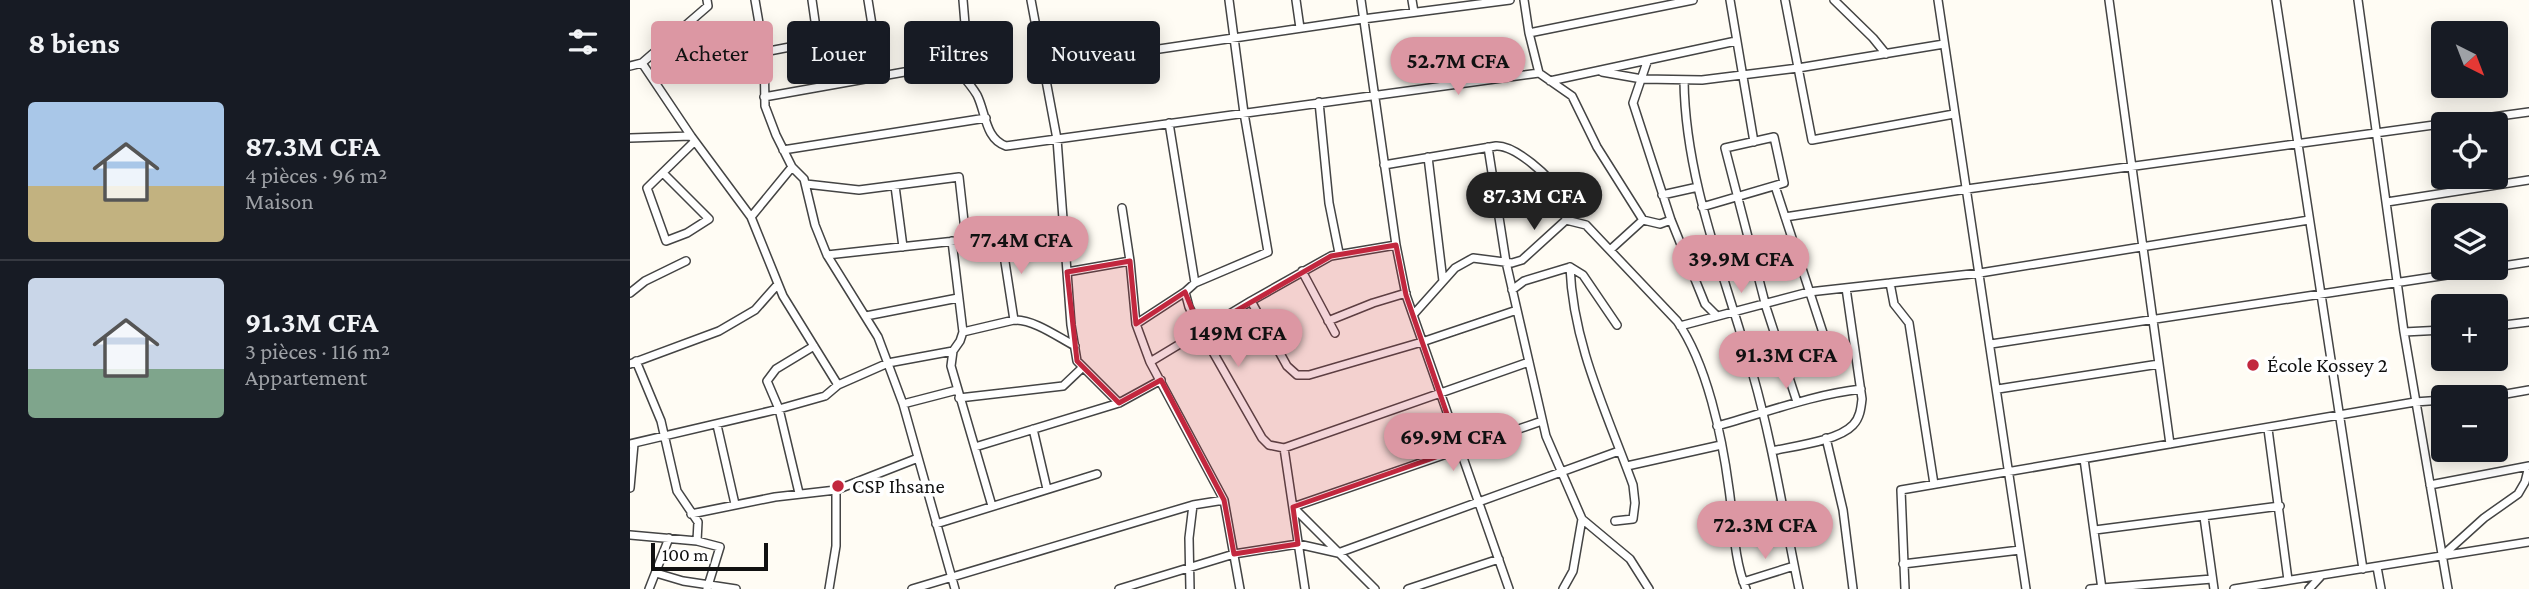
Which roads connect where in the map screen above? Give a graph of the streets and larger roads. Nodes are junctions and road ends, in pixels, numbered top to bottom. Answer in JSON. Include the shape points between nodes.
{"nodes":[{"id":1,"x":707,"y":0,"type":"edge"},
{"id":2,"x":755,"y":0,"type":"edge"},
{"id":3,"x":811,"y":0,"type":"edge"},
{"id":4,"x":867,"y":0,"type":"edge"},
{"id":5,"x":963,"y":0,"type":"edge"},
{"id":6,"x":1031,"y":0,"type":"edge"},
{"id":7,"x":1229,"y":0,"type":"edge"},
{"id":8,"x":1296,"y":0,"type":"edge"},
{"id":9,"x":1361,"y":0,"type":"edge"},
{"id":10,"x":1412,"y":0,"type":"edge"},
{"id":11,"x":1510,"y":0,"type":"edge"},
{"id":12,"x":1524,"y":0,"type":"edge"},
{"id":13,"x":1693,"y":0,"type":"edge"},
{"id":14,"x":1730,"y":0,"type":"edge"},
{"id":15,"x":1785,"y":0,"type":"edge"},
{"id":16,"x":1833,"y":0,"type":"edge"},
{"id":17,"x":1938,"y":0,"type":"edge"},
{"id":18,"x":2109,"y":0,"type":"edge"},
{"id":19,"x":2276,"y":0,"type":"edge"},
{"id":20,"x":2358,"y":0,"type":"edge"},
{"id":21,"x":1463,"y":3,"type":"edge"},
{"id":22,"x":1652,"y":4,"type":"edge"},
{"id":23,"x":1414,"y":12,"type":"junction"},
{"id":24,"x":1363,"y":19,"type":"junction"},
{"id":25,"x":759,"y":21,"type":"edge"},
{"id":26,"x":814,"y":21,"type":"edge"},
{"id":27,"x":871,"y":21,"type":"edge"},
{"id":28,"x":965,"y":21,"type":"edge"},
{"id":29,"x":1035,"y":21,"type":"edge"},
{"id":30,"x":1300,"y":28,"type":"junction"},
{"id":31,"x":1529,"y":33,"type":"junction"},
{"id":32,"x":1235,"y":38,"type":"junction"},
{"id":33,"x":1736,"y":41,"type":"junction"},
{"id":34,"x":1944,"y":44,"type":"junction"},
{"id":35,"x":1160,"y":49,"type":"edge"},
{"id":36,"x":1886,"y":54,"type":"junction"},
{"id":37,"x":1647,"y":62,"type":"junction"},
{"id":38,"x":642,"y":63,"type":"junction"},
{"id":39,"x":630,"y":66,"type":"edge"},
{"id":40,"x":1798,"y":68,"type":"junction"},
{"id":41,"x":1539,"y":72,"type":"junction"},
{"id":42,"x":1602,"y":72,"type":"junction"},
{"id":43,"x":904,"y":73,"type":"edge"},
{"id":44,"x":1742,"y":74,"type":"junction"},
{"id":45,"x":1642,"y":79,"type":"junction"},
{"id":46,"x":1684,"y":80,"type":"junction"},
{"id":47,"x":1550,"y":81,"type":"junction"},
{"id":48,"x":764,"y":84,"type":"edge"},
{"id":49,"x":968,"y":84,"type":"edge"},
{"id":50,"x":1047,"y":84,"type":"edge"},
{"id":51,"x":1374,"y":94,"type":"junction"},
{"id":52,"x":764,"y":97,"type":"junction"},
{"id":53,"x":1319,"y":102,"type":"junction"},
{"id":54,"x":2529,"y":112,"type":"edge"},
{"id":55,"x":1244,"y":113,"type":"junction"},
{"id":56,"x":1954,"y":114,"type":"junction"},
{"id":57,"x":986,"y":118,"type":"junction"},
{"id":58,"x":1169,"y":123,"type":"junction"},
{"id":59,"x":2377,"y":133,"type":"junction"},
{"id":60,"x":630,"y":138,"type":"edge"},
{"id":61,"x":692,"y":139,"type":"junction"},
{"id":62,"x":1058,"y":139,"type":"junction"},
{"id":63,"x":1754,"y":142,"type":"junction"},
{"id":64,"x":2298,"y":144,"type":"junction"},
{"id":65,"x":1488,"y":147,"type":"junction"},
{"id":66,"x":783,"y":150,"type":"junction"},
{"id":67,"x":1428,"y":157,"type":"junction"},
{"id":68,"x":1384,"y":165,"type":"junction"},
{"id":69,"x":792,"y":166,"type":"junction"},
{"id":70,"x":2132,"y":166,"type":"junction"},
{"id":71,"x":663,"y":173,"type":"junction"},
{"id":72,"x":2529,"y":180,"type":"edge"},
{"id":73,"x":806,"y":184,"type":"junction"},
{"id":74,"x":895,"y":186,"type":"junction"},
{"id":75,"x":1775,"y":186,"type":"junction"},
{"id":76,"x":1698,"y":187,"type":"junction"},
{"id":77,"x":1967,"y":189,"type":"junction"},
{"id":78,"x":1662,"y":195,"type":"junction"},
{"id":79,"x":1738,"y":197,"type":"junction"},
{"id":80,"x":2387,"y":202,"type":"junction"},
{"id":81,"x":1702,"y":207,"type":"junction"},
{"id":82,"x":1122,"y":208,"type":"dead end"},
{"id":83,"x":751,"y":217,"type":"junction"},
{"id":84,"x":1785,"y":217,"type":"junction"},
{"id":85,"x":1566,"y":220,"type":"junction"},
{"id":86,"x":1643,"y":220,"type":"junction"},
{"id":87,"x":1671,"y":220,"type":"junction"},
{"id":88,"x":2309,"y":220,"type":"junction"},
{"id":89,"x":966,"y":239,"type":"junction"},
{"id":90,"x":952,"y":241,"type":"junction"},
{"id":91,"x":1396,"y":245,"type":"junction"},
{"id":92,"x":2143,"y":245,"type":"junction"},
{"id":93,"x":903,"y":247,"type":"junction"},
{"id":94,"x":1610,"y":250,"type":"junction"},
{"id":95,"x":1339,"y":253,"type":"junction"},
{"id":96,"x":827,"y":255,"type":"junction"},
{"id":97,"x":685,"y":261,"type":"dead end"},
{"id":98,"x":1130,"y":261,"type":"junction"},
{"id":99,"x":1506,"y":262,"type":"junction"},
{"id":100,"x":2529,"y":262,"type":"edge"},
{"id":101,"x":2508,"y":265,"type":"edge"},
{"id":102,"x":1570,"y":267,"type":"junction"},
{"id":103,"x":1302,"y":271,"type":"junction"},
{"id":104,"x":1067,"y":272,"type":"junction"},
{"id":105,"x":1980,"y":273,"type":"junction"},
{"id":106,"x":2431,"y":277,"type":"edge"},
{"id":107,"x":1443,"y":281,"type":"junction"},
{"id":108,"x":2398,"y":282,"type":"junction"},
{"id":109,"x":1195,"y":283,"type":"junction"},
{"id":110,"x":1890,"y":283,"type":"junction"},
{"id":111,"x":778,"y":284,"type":"junction"},
{"id":112,"x":1846,"y":288,"type":"junction"},
{"id":113,"x":1512,"y":290,"type":"junction"},
{"id":114,"x":1185,"y":292,"type":"junction"},
{"id":115,"x":1809,"y":292,"type":"junction"},
{"id":116,"x":630,"y":293,"type":"edge"},
{"id":117,"x":1406,"y":293,"type":"junction"},
{"id":118,"x":2320,"y":294,"type":"junction"},
{"id":119,"x":958,"y":298,"type":"junction"},
{"id":120,"x":1251,"y":301,"type":"junction"},
{"id":121,"x":1765,"y":303,"type":"junction"},
{"id":122,"x":1517,"y":310,"type":"junction"},
{"id":123,"x":1735,"y":311,"type":"junction"},
{"id":124,"x":1413,"y":315,"type":"junction"},
{"id":125,"x":866,"y":316,"type":"junction"},
{"id":126,"x":1717,"y":316,"type":"junction"},
{"id":127,"x":2153,"y":319,"type":"junction"},
{"id":128,"x":1014,"y":320,"type":"junction"},
{"id":129,"x":1328,"y":321,"type":"junction"},
{"id":130,"x":2529,"y":322,"type":"edge"},
{"id":131,"x":1136,"y":324,"type":"junction"},
{"id":132,"x":1617,"y":325,"type":"dead end"},
{"id":133,"x":2508,"y":325,"type":"edge"},
{"id":134,"x":1680,"y":326,"type":"junction"},
{"id":135,"x":2431,"y":330,"type":"edge"},
{"id":136,"x":1201,"y":331,"type":"junction"},
{"id":137,"x":2404,"y":331,"type":"junction"},
{"id":138,"x":963,"y":332,"type":"junction"},
{"id":139,"x":1335,"y":333,"type":"dead end"},
{"id":140,"x":1422,"y":342,"type":"junction"},
{"id":141,"x":1991,"y":344,"type":"junction"},
{"id":142,"x":814,"y":346,"type":"junction"},
{"id":143,"x":1075,"y":346,"type":"junction"},
{"id":144,"x":1828,"y":348,"type":"dead end"},
{"id":145,"x":953,"y":351,"type":"junction"},
{"id":146,"x":1150,"y":362,"type":"junction"},
{"id":147,"x":1528,"y":362,"type":"junction"},
{"id":148,"x":633,"y":363,"type":"edge"},
{"id":149,"x":888,"y":363,"type":"junction"},
{"id":150,"x":2159,"y":364,"type":"junction"},
{"id":151,"x":1083,"y":367,"type":"junction"},
{"id":152,"x":1161,"y":380,"type":"junction"},
{"id":153,"x":838,"y":385,"type":"junction"},
{"id":154,"x":1861,"y":389,"type":"junction"},
{"id":155,"x":1998,"y":389,"type":"junction"},
{"id":156,"x":2529,"y":390,"type":"edge"},
{"id":157,"x":1440,"y":392,"type":"junction"},
{"id":158,"x":958,"y":394,"type":"junction"},
{"id":159,"x":2508,"y":394,"type":"edge"},
{"id":160,"x":2431,"y":401,"type":"edge"},
{"id":161,"x":1797,"y":402,"type":"junction"},
{"id":162,"x":2415,"y":402,"type":"junction"},
{"id":163,"x":1119,"y":403,"type":"junction"},
{"id":164,"x":903,"y":404,"type":"junction"},
{"id":165,"x":779,"y":409,"type":"junction"},
{"id":166,"x":1763,"y":413,"type":"junction"},
{"id":167,"x":2339,"y":415,"type":"junction"},
{"id":168,"x":1542,"y":421,"type":"junction"},
{"id":169,"x":717,"y":425,"type":"junction"},
{"id":170,"x":1717,"y":426,"type":"junction"},
{"id":171,"x":1032,"y":429,"type":"junction"},
{"id":172,"x":2268,"y":429,"type":"junction"},
{"id":173,"x":665,"y":436,"type":"junction"},
{"id":174,"x":1826,"y":438,"type":"junction"},
{"id":175,"x":632,"y":444,"type":"edge"},
{"id":176,"x":2170,"y":444,"type":"junction"},
{"id":177,"x":1721,"y":445,"type":"junction"},
{"id":178,"x":975,"y":447,"type":"junction"},
{"id":179,"x":1284,"y":448,"type":"junction"},
{"id":180,"x":1459,"y":449,"type":"junction"},
{"id":181,"x":1619,"y":451,"type":"junction"},
{"id":182,"x":1772,"y":451,"type":"junction"},
{"id":183,"x":918,"y":458,"type":"junction"},
{"id":184,"x":2084,"y":459,"type":"junction"},
{"id":185,"x":1626,"y":466,"type":"junction"},
{"id":186,"x":2529,"y":466,"type":"edge"},
{"id":187,"x":1562,"y":472,"type":"junction"},
{"id":188,"x":2010,"y":472,"type":"junction"},
{"id":189,"x":1097,"y":474,"type":"dead end"},
{"id":190,"x":1934,"y":485,"type":"junction"},
{"id":191,"x":2430,"y":485,"type":"junction"},
{"id":192,"x":630,"y":488,"type":"edge"},
{"id":193,"x":1047,"y":489,"type":"junction"},
{"id":194,"x":836,"y":490,"type":"junction"},
{"id":195,"x":799,"y":493,"type":"junction"},
{"id":196,"x":1224,"y":500,"type":"junction"},
{"id":197,"x":1479,"y":503,"type":"junction"},
{"id":198,"x":735,"y":504,"type":"junction"},
{"id":199,"x":1193,"y":505,"type":"junction"},
{"id":200,"x":992,"y":506,"type":"junction"},
{"id":201,"x":2280,"y":506,"type":"junction"},
{"id":202,"x":1293,"y":507,"type":"junction"},
{"id":203,"x":691,"y":514,"type":"junction"},
{"id":204,"x":2204,"y":517,"type":"junction"},
{"id":205,"x":1581,"y":519,"type":"junction"},
{"id":206,"x":1615,"y":521,"type":"dead end"},
{"id":207,"x":936,"y":524,"type":"junction"},
{"id":208,"x":2095,"y":530,"type":"junction"},
{"id":209,"x":630,"y":535,"type":"edge"},
{"id":210,"x":669,"y":538,"type":"junction"},
{"id":211,"x":697,"y":541,"type":"junction"},
{"id":212,"x":2529,"y":542,"type":"edge"},
{"id":213,"x":1298,"y":544,"type":"junction"},
{"id":214,"x":2020,"y":550,"type":"junction"},
{"id":215,"x":1338,"y":553,"type":"junction"},
{"id":216,"x":1234,"y":554,"type":"junction"},
{"id":217,"x":2442,"y":556,"type":"junction"},
{"id":218,"x":1499,"y":559,"type":"junction"},
{"id":219,"x":1903,"y":564,"type":"junction"},
{"id":220,"x":1794,"y":566,"type":"junction"},
{"id":221,"x":2377,"y":567,"type":"junction"},
{"id":222,"x":1189,"y":568,"type":"junction"},
{"id":223,"x":2363,"y":569,"type":"junction"},
{"id":224,"x":656,"y":573,"type":"junction"},
{"id":225,"x":2322,"y":575,"type":"junction"},
{"id":226,"x":951,"y":578,"type":"junction"},
{"id":227,"x":2212,"y":579,"type":"junction"},
{"id":228,"x":2288,"y":580,"type":"junction"},
{"id":229,"x":1745,"y":586,"type":"edge"},
{"id":230,"x":707,"y":588,"type":"edge"},
{"id":231,"x":649,"y":589,"type":"edge"},
{"id":232,"x":736,"y":589,"type":"edge"},
{"id":233,"x":829,"y":589,"type":"edge"},
{"id":234,"x":912,"y":589,"type":"edge"},
{"id":235,"x":955,"y":589,"type":"edge"},
{"id":236,"x":1119,"y":589,"type":"edge"},
{"id":237,"x":1190,"y":589,"type":"edge"},
{"id":238,"x":1240,"y":589,"type":"edge"},
{"id":239,"x":1306,"y":589,"type":"edge"},
{"id":240,"x":1375,"y":589,"type":"edge"},
{"id":241,"x":1408,"y":589,"type":"edge"},
{"id":242,"x":1509,"y":589,"type":"edge"},
{"id":243,"x":1564,"y":589,"type":"edge"},
{"id":244,"x":1649,"y":589,"type":"edge"},
{"id":245,"x":1799,"y":589,"type":"edge"},
{"id":246,"x":1853,"y":589,"type":"edge"},
{"id":247,"x":1905,"y":589,"type":"edge"},
{"id":248,"x":2026,"y":589,"type":"edge"},
{"id":249,"x":2090,"y":589,"type":"edge"},
{"id":250,"x":2102,"y":589,"type":"edge"},
{"id":251,"x":2214,"y":589,"type":"edge"},
{"id":252,"x":2234,"y":589,"type":"edge"},
{"id":253,"x":2309,"y":589,"type":"edge"},
{"id":254,"x":2381,"y":589,"type":"edge"},
{"id":255,"x":2448,"y":589,"type":"edge"}],
"edges":[{"from":1,"to":38,"type":"street","via":[[708,6]]},
{"from":2,"to":25,"type":"street"},
{"from":3,"to":26,"type":"street"},
{"from":4,"to":27,"type":"street"},
{"from":5,"to":28,"type":"street"},
{"from":6,"to":29,"type":"street"},
{"from":7,"to":32,"type":"street"},
{"from":8,"to":30,"type":"street"},
{"from":9,"to":24,"type":"street"},
{"from":10,"to":23,"type":"street"},
{"from":11,"to":21,"type":"street"},
{"from":12,"to":31,"type":"street"},
{"from":13,"to":22,"type":"street"},
{"from":14,"to":33,"type":"street"},
{"from":15,"to":40,"type":"street"},
{"from":16,"to":36,"type":"street"},
{"from":17,"to":34,"type":"street"},
{"from":18,"to":70,"type":"street"},
{"from":19,"to":64,"type":"street"},
{"from":20,"to":59,"type":"street"},
{"from":21,"to":23,"type":"street"},
{"from":22,"to":31,"type":"street"},
{"from":23,"to":24,"type":"street"},
{"from":24,"to":30,"type":"street"},
{"from":24,"to":51,"type":"street"},
{"from":30,"to":32,"type":"street"},
{"from":31,"to":41,"type":"street"},
{"from":32,"to":35,"type":"street"},
{"from":32,"to":55,"type":"street"},
{"from":33,"to":37,"type":"street"},
{"from":33,"to":44,"type":"street"},
{"from":34,"to":36,"type":"street"},
{"from":34,"to":56,"type":"street"},
{"from":36,"to":40,"type":"street"},
{"from":37,"to":42,"type":"street"},
{"from":37,"to":45,"type":"street"},
{"from":38,"to":39,"type":"street"},
{"from":38,"to":61,"type":"street"},
{"from":40,"to":44,"type":"street"},
{"from":40,"to":56,"type":"street","via":[[1812,140]]},
{"from":41,"to":47,"type":"street"},
{"from":41,"to":51,"type":"street"},
{"from":42,"to":45,"type":"street"},
{"from":42,"to":47,"type":"street"},
{"from":43,"to":52,"type":"street"},
{"from":44,"to":46,"type":"street"},
{"from":44,"to":63,"type":"street"},
{"from":45,"to":46,"type":"street"},
{"from":45,"to":78,"type":"street","via":[[1633,103]]},
{"from":46,"to":76,"type":"street"},
{"from":47,"to":86,"type":"street","via":[[1572,96],[1597,147]]},
{"from":48,"to":52,"type":"street"},
{"from":49,"to":57,"type":"street"},
{"from":50,"to":62,"type":"street"},
{"from":51,"to":53,"type":"street"},
{"from":51,"to":68,"type":"street"},
{"from":52,"to":66,"type":"street"},
{"from":53,"to":55,"type":"street"},
{"from":53,"to":95,"type":"street"},
{"from":54,"to":59,"type":"street"},
{"from":55,"to":58,"type":"street"},
{"from":55,"to":109,"type":"street","via":[[1268,252]]},
{"from":56,"to":77,"type":"street"},
{"from":57,"to":62,"type":"street","via":[[991,134],[1006,146]]},
{"from":57,"to":66,"type":"street"},
{"from":58,"to":62,"type":"street"},
{"from":58,"to":109,"type":"street"},
{"from":59,"to":64,"type":"street"},
{"from":59,"to":80,"type":"street"},
{"from":60,"to":61,"type":"street"},
{"from":61,"to":71,"type":"street"},
{"from":61,"to":83,"type":"street"},
{"from":62,"to":104,"type":"street"},
{"from":63,"to":75,"type":"street","via":[[1774,137],[1784,184]]},
{"from":63,"to":79,"type":"street","via":[[1725,148]]},
{"from":64,"to":70,"type":"street"},
{"from":64,"to":88,"type":"street"},
{"from":65,"to":67,"type":"street"},
{"from":65,"to":85,"type":"street","via":[[1504,145],[1542,170],[1560,194]]},
{"from":65,"to":99,"type":"street"},
{"from":66,"to":69,"type":"street"},
{"from":67,"to":68,"type":"street"},
{"from":67,"to":107,"type":"street"},
{"from":68,"to":91,"type":"street"},
{"from":69,"to":73,"type":"street"},
{"from":69,"to":83,"type":"street"},
{"from":70,"to":77,"type":"street"},
{"from":70,"to":92,"type":"street"},
{"from":71,"to":71,"type":"street","via":[[648,188],[666,241],[709,219]]},
{"from":72,"to":80,"type":"street"},
{"from":73,"to":74,"type":"street","via":[[859,190]]},
{"from":73,"to":96,"type":"street"},
{"from":74,"to":89,"type":"street","via":[[959,177]]},
{"from":74,"to":93,"type":"street"},
{"from":75,"to":79,"type":"street"},
{"from":75,"to":84,"type":"street"},
{"from":76,"to":78,"type":"street"},
{"from":76,"to":81,"type":"street"},
{"from":77,"to":84,"type":"street"},
{"from":77,"to":105,"type":"street"},
{"from":78,"to":87,"type":"street"},
{"from":79,"to":81,"type":"street"},
{"from":79,"to":121,"type":"street"},
{"from":80,"to":108,"type":"street"},
{"from":81,"to":123,"type":"street"},
{"from":82,"to":98,"type":"street"},
{"from":83,"to":111,"type":"street"},
{"from":84,"to":115,"type":"street"},
{"from":85,"to":94,"type":"street","via":[[1586,225]]},
{"from":85,"to":99,"type":"street","via":[[1522,260]]},
{"from":86,"to":87,"type":"street","via":[[1660,224]]},
{"from":86,"to":94,"type":"street"},
{"from":87,"to":126,"type":"street","via":[[1705,304]]},
{"from":88,"to":92,"type":"street"},
{"from":88,"to":118,"type":"street"},
{"from":89,"to":90,"type":"street"},
{"from":89,"to":128,"type":"street","via":[[1001,236]]},
{"from":90,"to":93,"type":"street"},
{"from":90,"to":119,"type":"street"},
{"from":91,"to":95,"type":"street"},
{"from":91,"to":117,"type":"street"},
{"from":92,"to":105,"type":"street"},
{"from":92,"to":127,"type":"street"},
{"from":93,"to":96,"type":"street"},
{"from":94,"to":134,"type":"street"},
{"from":95,"to":103,"type":"street"},
{"from":96,"to":125,"type":"street"},
{"from":97,"to":116,"type":"street"},
{"from":98,"to":104,"type":"street"},
{"from":98,"to":131,"type":"street"},
{"from":99,"to":107,"type":"street","via":[[1473,258]]},
{"from":99,"to":113,"type":"street"},
{"from":100,"to":101,"type":"street"},
{"from":102,"to":113,"type":"street","via":[[1524,281]]},
{"from":102,"to":132,"type":"street","via":[[1583,275]]},
{"from":102,"to":181,"type":"street","via":[[1585,358]]},
{"from":103,"to":120,"type":"street"},
{"from":103,"to":129,"type":"street"},
{"from":104,"to":143,"type":"street"},
{"from":105,"to":110,"type":"street"},
{"from":105,"to":141,"type":"street"},
{"from":106,"to":108,"type":"street"},
{"from":107,"to":124,"type":"street"},
{"from":108,"to":118,"type":"street"},
{"from":108,"to":137,"type":"street"},
{"from":109,"to":114,"type":"street"},
{"from":110,"to":112,"type":"street"},
{"from":110,"to":190,"type":"street","via":[[1894,304],[1909,323]]},
{"from":111,"to":142,"type":"street"},
{"from":111,"to":148,"type":"street","via":[[755,310],[719,331]]},
{"from":112,"to":115,"type":"street"},
{"from":112,"to":154,"type":"street"},
{"from":113,"to":122,"type":"street"},
{"from":114,"to":131,"type":"street"},
{"from":114,"to":136,"type":"street"},
{"from":115,"to":121,"type":"street"},
{"from":115,"to":144,"type":"street"},
{"from":117,"to":124,"type":"street"},
{"from":117,"to":129,"type":"street"},
{"from":118,"to":127,"type":"street"},
{"from":118,"to":167,"type":"street"},
{"from":119,"to":125,"type":"street"},
{"from":119,"to":138,"type":"street"},
{"from":120,"to":136,"type":"street"},
{"from":120,"to":140,"type":"street","via":[[1287,366],[1297,375]]},
{"from":121,"to":123,"type":"street"},
{"from":121,"to":161,"type":"street"},
{"from":122,"to":140,"type":"street"},
{"from":122,"to":147,"type":"street"},
{"from":123,"to":126,"type":"street"},
{"from":123,"to":166,"type":"street"},
{"from":124,"to":140,"type":"street"},
{"from":125,"to":149,"type":"street"},
{"from":126,"to":134,"type":"street"},
{"from":127,"to":141,"type":"street"},
{"from":127,"to":150,"type":"street"},
{"from":128,"to":138,"type":"street"},
{"from":128,"to":143,"type":"street","via":[[1032,323]]},
{"from":129,"to":139,"type":"street"},
{"from":130,"to":133,"type":"street"},
{"from":131,"to":146,"type":"street"},
{"from":134,"to":170,"type":"street","via":[[1699,358]]},
{"from":135,"to":137,"type":"street"},
{"from":136,"to":146,"type":"street"},
{"from":136,"to":179,"type":"street","via":[[1262,438],[1269,446]]},
{"from":137,"to":162,"type":"street"},
{"from":138,"to":145,"type":"street"},
{"from":140,"to":157,"type":"street"},
{"from":141,"to":155,"type":"street"},
{"from":142,"to":153,"type":"street"},
{"from":142,"to":165,"type":"street","via":[[769,375],[768,387]]},
{"from":143,"to":151,"type":"street"},
{"from":145,"to":149,"type":"street"},
{"from":145,"to":158,"type":"street","via":[[951,366]]},
{"from":146,"to":152,"type":"street"},
{"from":147,"to":157,"type":"street"},
{"from":147,"to":168,"type":"street"},
{"from":148,"to":173,"type":"street"},
{"from":149,"to":153,"type":"street"},
{"from":149,"to":164,"type":"street"},
{"from":150,"to":155,"type":"street"},
{"from":150,"to":176,"type":"street"},
{"from":151,"to":158,"type":"street","via":[[1063,386]]},
{"from":151,"to":163,"type":"street"},
{"from":152,"to":163,"type":"street"},
{"from":152,"to":196,"type":"street"},
{"from":153,"to":165,"type":"street","via":[[825,396]]},
{"from":154,"to":161,"type":"street"},
{"from":154,"to":174,"type":"street","via":[[1861,411],[1854,424]]},
{"from":155,"to":188,"type":"street"},
{"from":156,"to":159,"type":"street"},
{"from":157,"to":179,"type":"street"},
{"from":157,"to":180,"type":"street"},
{"from":158,"to":164,"type":"street"},
{"from":158,"to":178,"type":"street"},
{"from":160,"to":162,"type":"street"},
{"from":161,"to":166,"type":"street"},
{"from":162,"to":167,"type":"street"},
{"from":162,"to":191,"type":"street"},
{"from":163,"to":171,"type":"street"},
{"from":164,"to":183,"type":"street"},
{"from":165,"to":169,"type":"street"},
{"from":165,"to":195,"type":"street"},
{"from":166,"to":170,"type":"street"},
{"from":166,"to":182,"type":"street"},
{"from":167,"to":172,"type":"street"},
{"from":167,"to":223,"type":"street"},
{"from":168,"to":180,"type":"street"},
{"from":168,"to":187,"type":"street"},
{"from":169,"to":173,"type":"street"},
{"from":169,"to":198,"type":"street"},
{"from":170,"to":177,"type":"street"},
{"from":171,"to":178,"type":"street"},
{"from":171,"to":193,"type":"street"},
{"from":172,"to":176,"type":"street"},
{"from":172,"to":201,"type":"street"},
{"from":173,"to":175,"type":"street"},
{"from":173,"to":203,"type":"street","via":[[677,491]]},
{"from":174,"to":182,"type":"street"},
{"from":174,"to":246,"type":"street","via":[[1842,503]]},
{"from":175,"to":192,"type":"street"},
{"from":176,"to":184,"type":"street"},
{"from":177,"to":185,"type":"street"},
{"from":177,"to":229,"type":"street"},
{"from":178,"to":200,"type":"street"},
{"from":179,"to":202,"type":"street"},
{"from":180,"to":197,"type":"street"},
{"from":180,"to":202,"type":"street"},
{"from":181,"to":185,"type":"street"},
{"from":181,"to":187,"type":"street"},
{"from":182,"to":220,"type":"street"},
{"from":183,"to":194,"type":"street"},
{"from":183,"to":207,"type":"street"},
{"from":184,"to":188,"type":"street"},
{"from":184,"to":208,"type":"street"},
{"from":185,"to":206,"type":"street","via":[[1633,485],[1633,519]]},
{"from":186,"to":191,"type":"street"},
{"from":186,"to":217,"type":"street","via":[[2518,494]]},
{"from":187,"to":197,"type":"street"},
{"from":187,"to":205,"type":"street"},
{"from":188,"to":190,"type":"street"},
{"from":188,"to":214,"type":"street"},
{"from":189,"to":193,"type":"street"},
{"from":190,"to":219,"type":"street","via":[[1901,490]]},
{"from":191,"to":217,"type":"street"},
{"from":193,"to":200,"type":"street"},
{"from":194,"to":195,"type":"street"},
{"from":194,"to":233,"type":"street","via":[[836,546]]},
{"from":195,"to":198,"type":"street"},
{"from":196,"to":199,"type":"street"},
{"from":196,"to":216,"type":"street"},
{"from":197,"to":215,"type":"street"},
{"from":197,"to":218,"type":"street"},
{"from":198,"to":203,"type":"street"},
{"from":199,"to":222,"type":"street"},
{"from":199,"to":226,"type":"street"},
{"from":200,"to":207,"type":"street"},
{"from":201,"to":204,"type":"street"},
{"from":201,"to":228,"type":"street"},
{"from":202,"to":213,"type":"street"},
{"from":202,"to":215,"type":"street"},
{"from":203,"to":211,"type":"street","via":[[699,526]]},
{"from":204,"to":208,"type":"street"},
{"from":204,"to":227,"type":"street"},
{"from":205,"to":243,"type":"street","via":[[1573,571]]},
{"from":205,"to":244,"type":"street","via":[[1630,559]]},
{"from":207,"to":226,"type":"street"},
{"from":208,"to":250,"type":"street"},
{"from":209,"to":210,"type":"street"},
{"from":210,"to":211,"type":"street"},
{"from":210,"to":224,"type":"street"},
{"from":211,"to":230,"type":"street","via":[[720,547]]},
{"from":212,"to":217,"type":"street"},
{"from":213,"to":215,"type":"street"},
{"from":213,"to":216,"type":"street"},
{"from":213,"to":239,"type":"street"},
{"from":214,"to":219,"type":"street"},
{"from":214,"to":248,"type":"street"},
{"from":215,"to":240,"type":"street"},
{"from":216,"to":222,"type":"street"},
{"from":216,"to":238,"type":"street"},
{"from":217,"to":221,"type":"street"},
{"from":217,"to":255,"type":"street"},
{"from":218,"to":241,"type":"street"},
{"from":218,"to":242,"type":"street"},
{"from":219,"to":247,"type":"street"},
{"from":220,"to":229,"type":"street"},
{"from":220,"to":245,"type":"street"},
{"from":221,"to":223,"type":"street"},
{"from":221,"to":254,"type":"street"},
{"from":222,"to":236,"type":"street"},
{"from":222,"to":237,"type":"street"},
{"from":223,"to":225,"type":"street"},
{"from":224,"to":230,"type":"street"},
{"from":224,"to":231,"type":"street"},
{"from":225,"to":228,"type":"street"},
{"from":225,"to":253,"type":"street"},
{"from":226,"to":234,"type":"street"},
{"from":226,"to":235,"type":"street"},
{"from":227,"to":250,"type":"street"},
{"from":227,"to":251,"type":"street"},
{"from":228,"to":252,"type":"street"},
{"from":230,"to":232,"type":"street"},
{"from":249,"to":250,"type":"street"}]}
